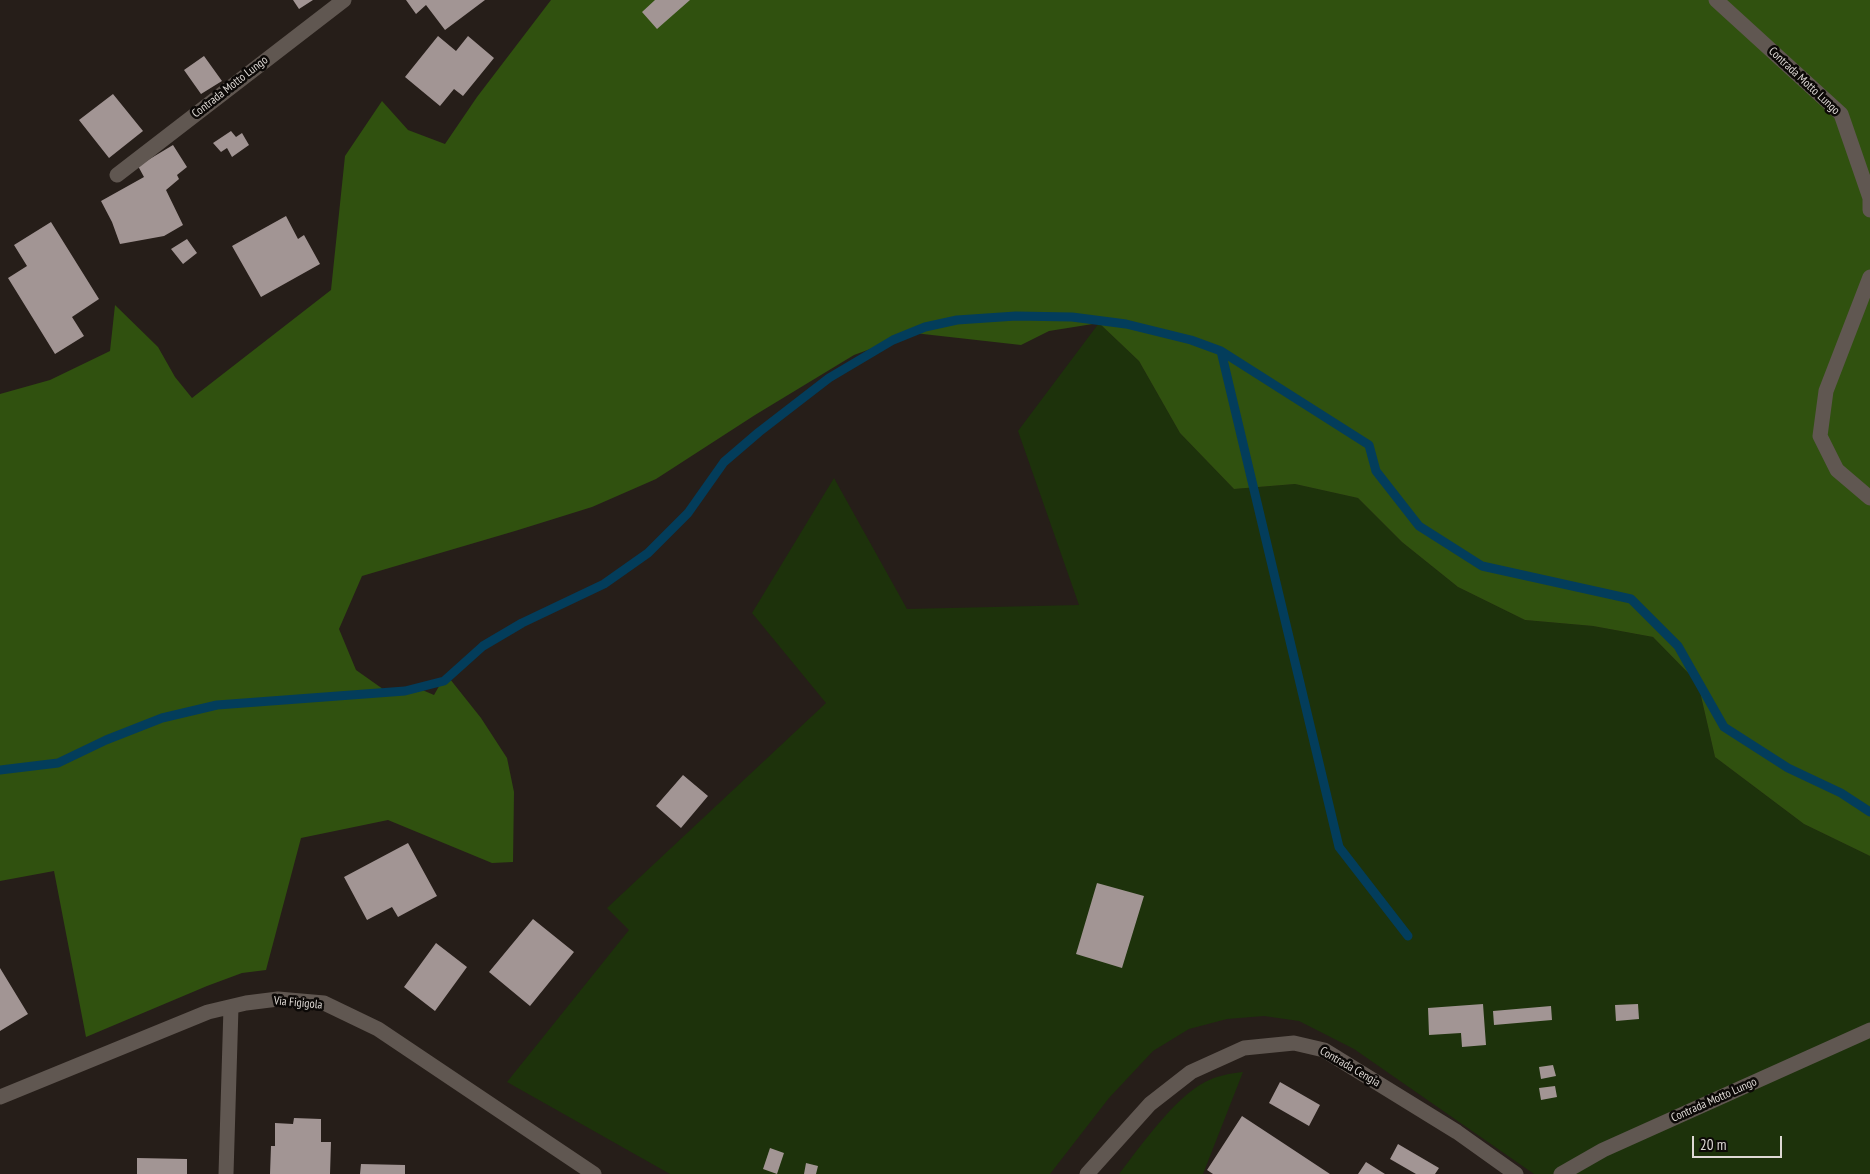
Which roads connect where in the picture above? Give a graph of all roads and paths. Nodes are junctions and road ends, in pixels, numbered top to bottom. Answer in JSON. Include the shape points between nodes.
{"nodes":[{"id":1,"x":344,"y":0,"type":"edge"},
{"id":2,"x":1716,"y":0,"type":"edge"},
{"id":3,"x":117,"y":174,"type":"dead end"},
{"id":4,"x":1870,"y":210,"type":"edge"},
{"id":5,"x":1870,"y":277,"type":"edge"},
{"id":6,"x":1870,"y":498,"type":"edge"},
{"id":7,"x":231,"y":1007,"type":"junction"},
{"id":8,"x":1870,"y":1030,"type":"edge"},
{"id":9,"x":0,"y":1097,"type":"edge"},
{"id":10,"x":226,"y":1174,"type":"edge"},
{"id":11,"x":594,"y":1174,"type":"edge"},
{"id":12,"x":1087,"y":1174,"type":"edge"},
{"id":13,"x":1516,"y":1174,"type":"edge"},
{"id":14,"x":1561,"y":1174,"type":"edge"}],
"edges":[{"from":1,"to":3,"type":"street","name":"Contrada Motto Lungo"},
{"from":2,"to":4,"type":"street","name":"Contrada Motto Lungo","via":[[1841,114],[1870,198]]},
{"from":5,"to":6,"type":"street","via":[[1826,391],[1820,436],[1838,470]]},
{"from":7,"to":9,"type":"street","name":"Via Figigola","via":[[208,1012]]},
{"from":7,"to":10,"type":"street"},
{"from":7,"to":11,"type":"street","name":"Via Figigola","via":[[278,999],[324,1003],[378,1029]]},
{"from":8,"to":14,"type":"street","name":"Contrada Motto Lungo","via":[[1603,1150]]},
{"from":12,"to":13,"type":"street","name":"Contrada Cengia","via":[[1150,1104],[1191,1072],[1244,1048],[1294,1043],[1324,1050],[1457,1132]]}]}
